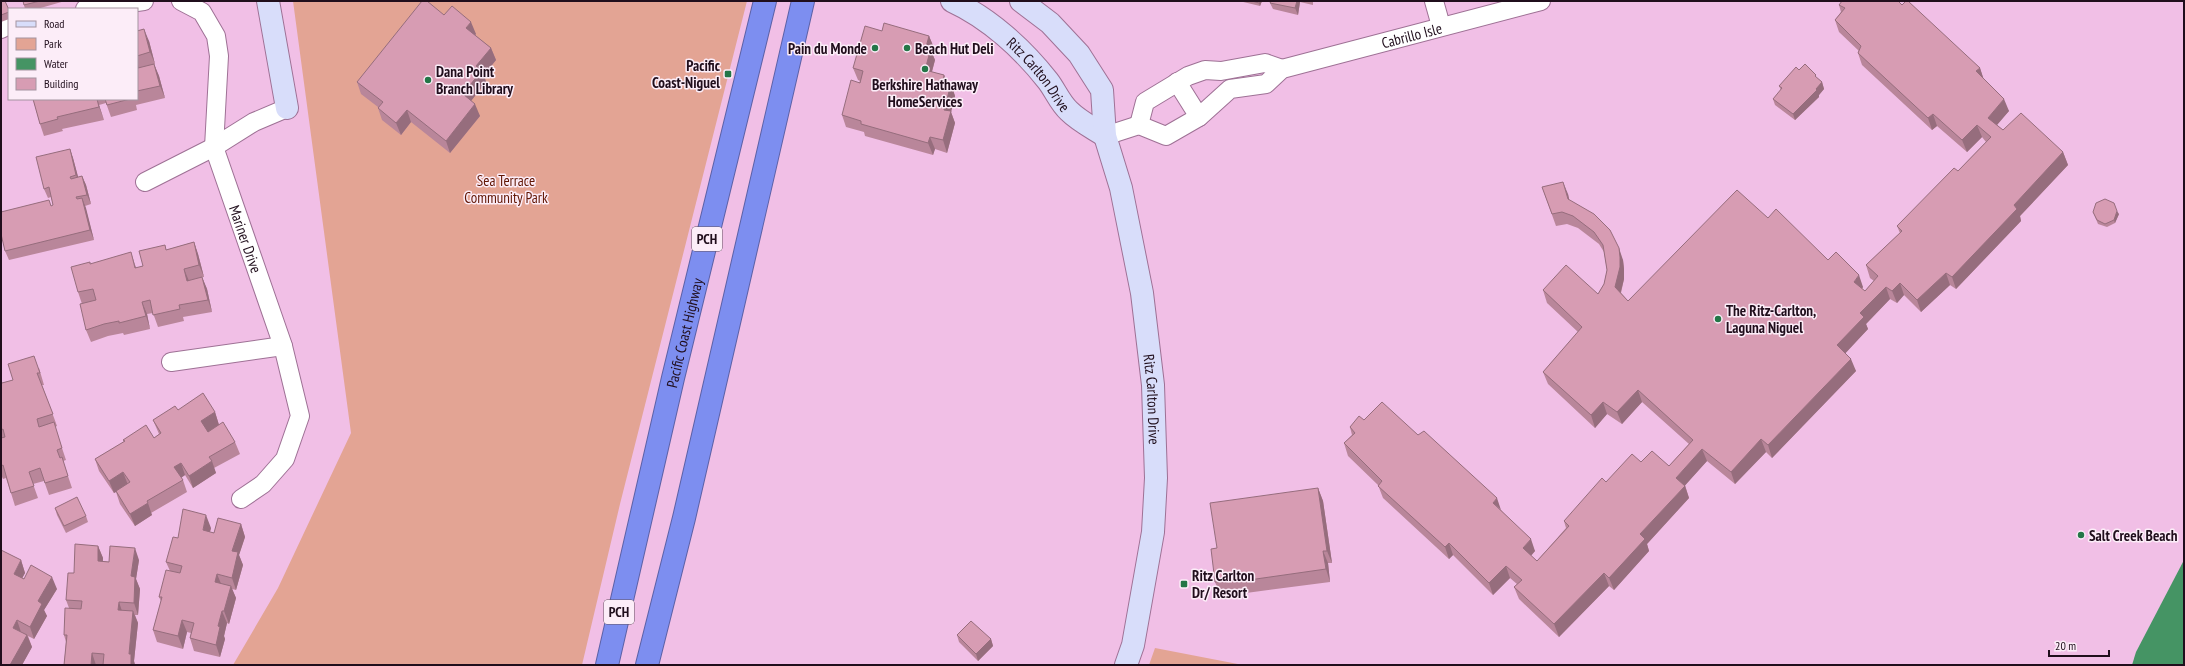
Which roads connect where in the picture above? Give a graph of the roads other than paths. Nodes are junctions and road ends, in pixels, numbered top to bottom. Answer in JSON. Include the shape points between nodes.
{"nodes":[{"id":1,"x":144,"y":1,"type":"edge"},
{"id":2,"x":181,"y":1,"type":"edge"},
{"id":3,"x":268,"y":1,"type":"edge"},
{"id":4,"x":765,"y":1,"type":"edge"},
{"id":5,"x":803,"y":1,"type":"edge"},
{"id":6,"x":952,"y":1,"type":"edge"},
{"id":7,"x":1021,"y":1,"type":"edge"},
{"id":8,"x":1434,"y":1,"type":"edge"},
{"id":9,"x":1541,"y":1,"type":"edge"},
{"id":10,"x":92,"y":8,"type":"edge"},
{"id":11,"x":1441,"y":26,"type":"junction"},
{"id":12,"x":1282,"y":69,"type":"junction"},
{"id":13,"x":1221,"y":71,"type":"junction"},
{"id":14,"x":1177,"y":82,"type":"junction"},
{"id":15,"x":1230,"y":89,"type":"junction"},
{"id":16,"x":287,"y":108,"type":"joint"},
{"id":17,"x":1199,"y":117,"type":"junction"},
{"id":18,"x":1139,"y":124,"type":"junction"},
{"id":19,"x":1105,"y":136,"type":"junction"},
{"id":20,"x":214,"y":147,"type":"junction"},
{"id":21,"x":145,"y":182,"type":"dead end"},
{"id":22,"x":283,"y":346,"type":"junction"},
{"id":23,"x":171,"y":362,"type":"dead end"},
{"id":24,"x":241,"y":499,"type":"dead end"},
{"id":25,"x":607,"y":665,"type":"edge"},
{"id":26,"x":647,"y":665,"type":"edge"},
{"id":27,"x":1126,"y":665,"type":"edge"}],
"edges":[{"from":1,"to":10,"type":"street"},
{"from":2,"to":20,"type":"street","via":[[202,12],[216,36],[219,56]]},
{"from":3,"to":16,"type":"street"},
{"from":4,"to":25,"type":"highway","name":"Pacific Coast Highway","number":"PCH","via":[[673,378]]},
{"from":5,"to":26,"type":"highway","number":"PCH","via":[[684,518]]},
{"from":6,"to":19,"type":"street","name":"Ritz Carlton Drive","via":[[968,8],[994,27],[1048,81],[1069,111]]},
{"from":7,"to":19,"type":"street","name":"Ritz Carlton Drive","via":[[1050,23],[1079,54],[1102,90]]},
{"from":8,"to":11,"type":"street"},
{"from":9,"to":11,"type":"street","name":"Cabrillo Isle"},
{"from":11,"to":12,"type":"street","name":"Cabrillo Isle"},
{"from":12,"to":13,"type":"street","via":[[1264,63]]},
{"from":12,"to":15,"type":"street","name":"Cabrillo Isle","via":[[1266,84]]},
{"from":13,"to":14,"type":"street","via":[[1205,70]]},
{"from":13,"to":15,"type":"street"},
{"from":14,"to":17,"type":"street"},
{"from":14,"to":18,"type":"street","via":[[1145,102]]},
{"from":15,"to":17,"type":"street"},
{"from":16,"to":20,"type":"street","via":[[254,122]]},
{"from":17,"to":18,"type":"street","via":[[1166,136]]},
{"from":18,"to":19,"type":"street"},
{"from":19,"to":27,"type":"street","name":"Ritz Carlton Drive","via":[[1121,188],[1142,293],[1153,385],[1156,478],[1152,532],[1133,645]]},
{"from":20,"to":21,"type":"street"},
{"from":20,"to":22,"type":"street","name":"Mariner Drive"},
{"from":22,"to":23,"type":"street"},
{"from":22,"to":24,"type":"street","name":"Mariner Drive","via":[[300,416],[285,459],[263,484]]}]}
